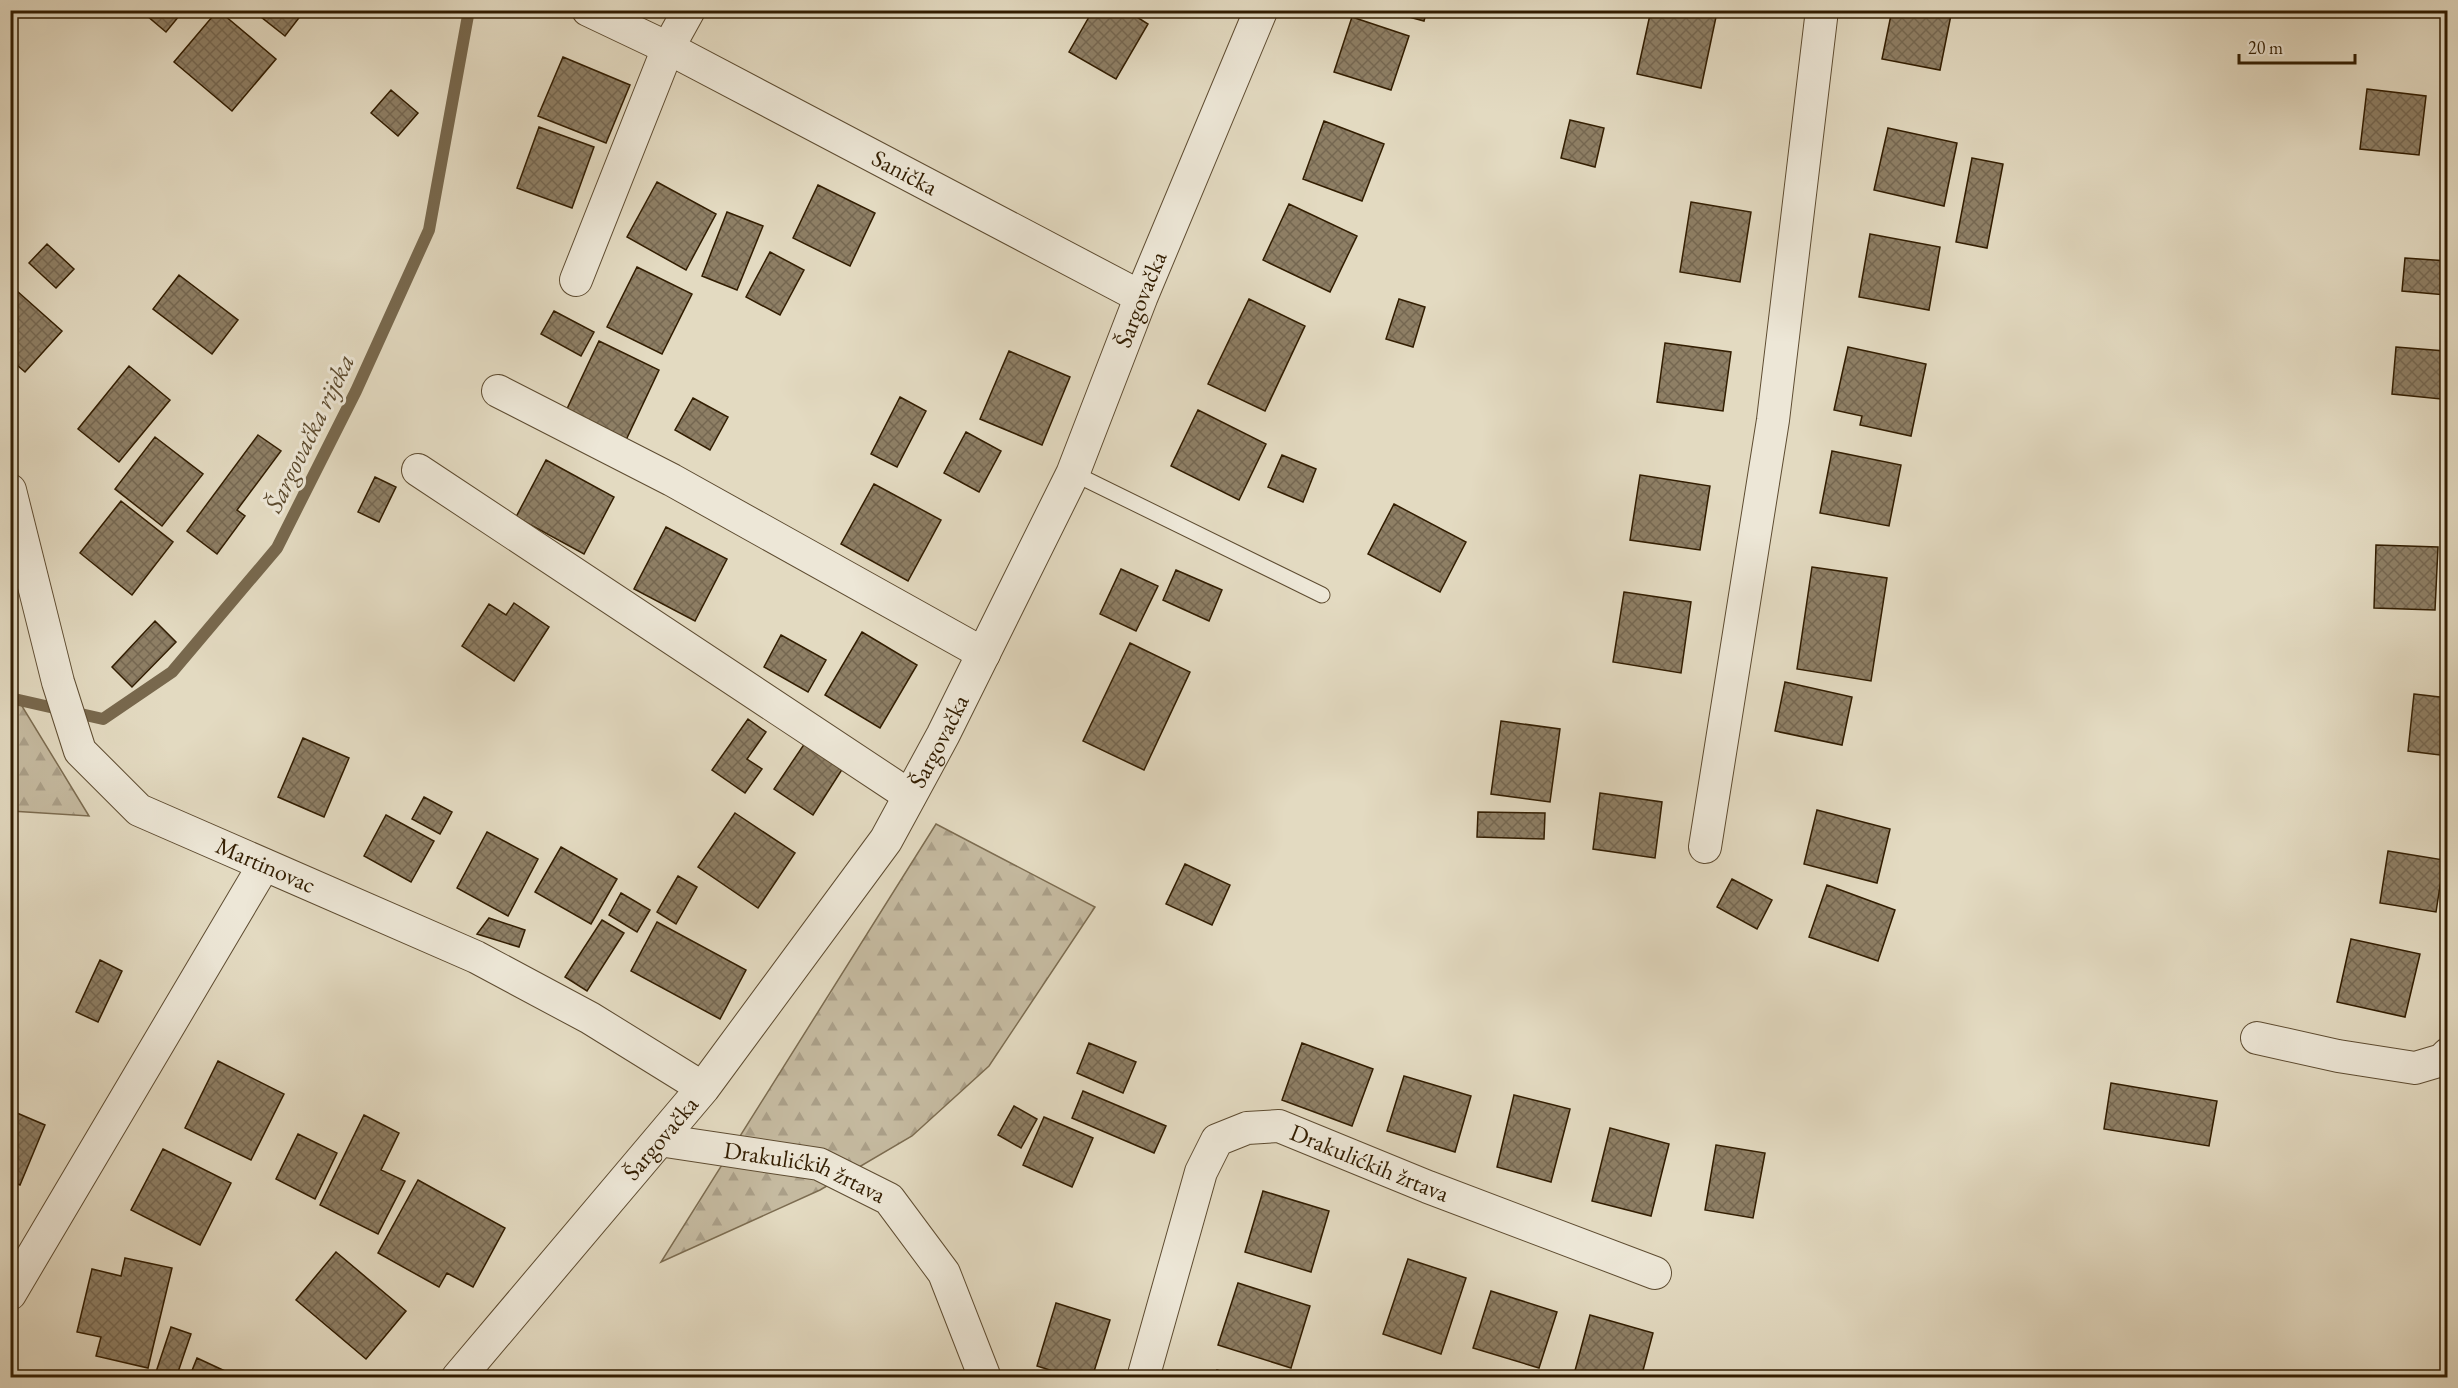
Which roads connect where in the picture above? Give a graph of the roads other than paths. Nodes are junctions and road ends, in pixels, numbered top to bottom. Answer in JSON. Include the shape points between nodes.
{"nodes":[{"id":1,"x":588,"y":10,"type":"edge"},
{"id":2,"x":689,"y":10,"type":"edge"},
{"id":3,"x":1261,"y":10,"type":"edge"},
{"id":4,"x":1822,"y":10,"type":"edge"},
{"id":5,"x":668,"y":48,"type":"junction"},
{"id":6,"x":576,"y":280,"type":"dead end"},
{"id":7,"x":1141,"y":297,"type":"junction"},
{"id":8,"x":498,"y":391,"type":"dead end"},
{"id":9,"x":418,"y":470,"type":"dead end"},
{"id":10,"x":1073,"y":473,"type":"junction"},
{"id":11,"x":10,"y":490,"type":"edge"},
{"id":12,"x":1322,"y":595,"type":"dead end"},
{"id":13,"x":984,"y":654,"type":"junction"},
{"id":14,"x":910,"y":796,"type":"junction"},
{"id":15,"x":1705,"y":847,"type":"dead end"},
{"id":16,"x":264,"y":865,"type":"junction"},
{"id":17,"x":2257,"y":1038,"type":"dead end"},
{"id":18,"x":2448,"y":1054,"type":"edge"},
{"id":19,"x":703,"y":1088,"type":"junction"},
{"id":20,"x":659,"y":1140,"type":"junction"},
{"id":21,"x":1655,"y":1273,"type":"dead end"},
{"id":22,"x":10,"y":1294,"type":"edge"},
{"id":23,"x":458,"y":1377,"type":"edge"},
{"id":24,"x":985,"y":1377,"type":"edge"},
{"id":25,"x":1143,"y":1377,"type":"edge"}],
"edges":[{"from":1,"to":5,"type":"street","name":"Sanička"},
{"from":2,"to":5,"type":"street"},
{"from":3,"to":7,"type":"street","name":"Šargovačka"},
{"from":4,"to":15,"type":"street","via":[[1773,420]]},
{"from":5,"to":6,"type":"street"},
{"from":5,"to":7,"type":"street","name":"Sanička"},
{"from":7,"to":10,"type":"street","name":"Šargovačka"},
{"from":8,"to":13,"type":"street","via":[[672,480]]},
{"from":9,"to":14,"type":"street"},
{"from":10,"to":12,"type":"lane"},
{"from":10,"to":13,"type":"street","name":"Šargovačka"},
{"from":11,"to":16,"type":"street","name":"Martinovac","via":[[58,682],[80,751],[139,810]]},
{"from":13,"to":14,"type":"street","name":"Šargovačka"},
{"from":14,"to":19,"type":"street","name":"Šargovačka","via":[[886,840]]},
{"from":16,"to":19,"type":"street","name":"Martinovac","via":[[476,957],[590,1018]]},
{"from":16,"to":22,"type":"street"},
{"from":17,"to":18,"type":"street","via":[[2415,1068],[2442,1060]]},
{"from":19,"to":20,"type":"street","name":"Šargovačka"},
{"from":20,"to":23,"type":"street","name":"Šargovačka"},
{"from":20,"to":24,"type":"street","name":"Drakulićkih žrtava","via":[[819,1164],[889,1199],[944,1273]]},
{"from":21,"to":25,"type":"street","name":"Drakulićkih žrtava","via":[[1279,1126],[1247,1128],[1217,1140],[1201,1172]]}]}
